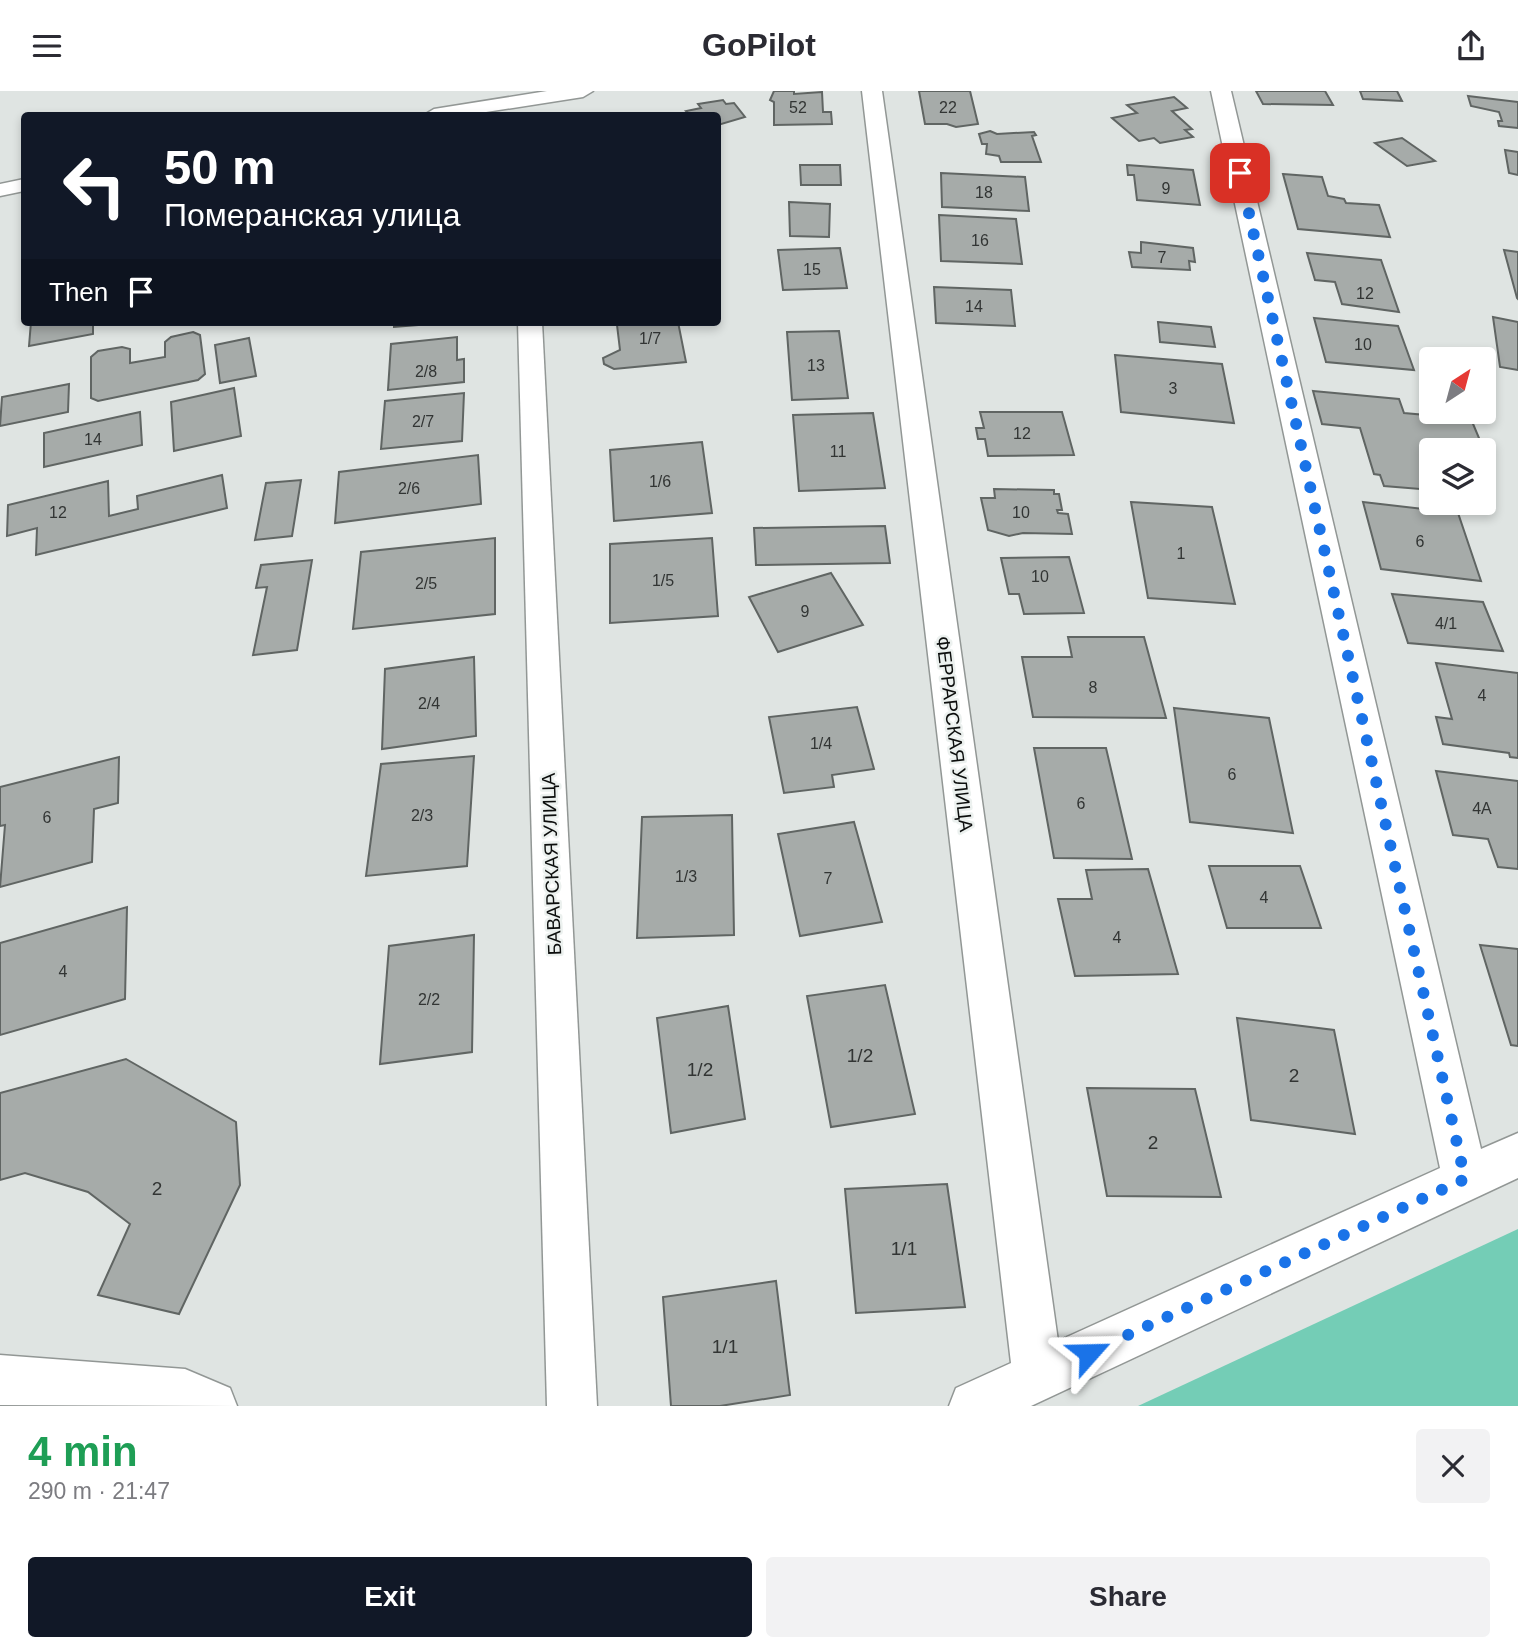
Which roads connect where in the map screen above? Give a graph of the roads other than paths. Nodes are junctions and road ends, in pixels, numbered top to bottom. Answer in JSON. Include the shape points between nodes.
{"nodes":[{"id":1,"x":583,"y":91,"type":"edge"},
{"id":2,"x":872,"y":91,"type":"edge"},
{"id":3,"x":1221,"y":91,"type":"edge"},
{"id":4,"x":521,"y":108,"type":"edge"},
{"id":5,"x":471,"y":112,"type":"edge"},
{"id":6,"x":21,"y":186,"type":"edge"},
{"id":7,"x":0,"y":190,"type":"edge"},
{"id":8,"x":530,"y":326,"type":"edge"},
{"id":9,"x":1518,"y":1155,"type":"edge"},
{"id":10,"x":1465,"y":1179,"type":"junction"},
{"id":11,"x":1038,"y":1376,"type":"junction"},
{"id":12,"x":0,"y":1380,"type":"edge"},
{"id":13,"x":212,"y":1406,"type":"edge"},
{"id":14,"x":572,"y":1406,"type":"edge"},
{"id":15,"x":974,"y":1406,"type":"edge"}],
"edges":[{"from":1,"to":4,"type":"street"},
{"from":2,"to":11,"type":"street","name":"ФЕРРАРСКАЯ УЛИЦА"},
{"from":3,"to":10,"type":"street"},
{"from":4,"to":5,"type":"street"},
{"from":6,"to":7,"type":"street"},
{"from":8,"to":14,"type":"street","name":"БАВАРСКАЯ УЛИЦА"},
{"from":9,"to":10,"type":"street"},
{"from":10,"to":11,"type":"street"},
{"from":11,"to":15,"type":"street"},
{"from":12,"to":13,"type":"street","via":[[185,1394]]}]}
